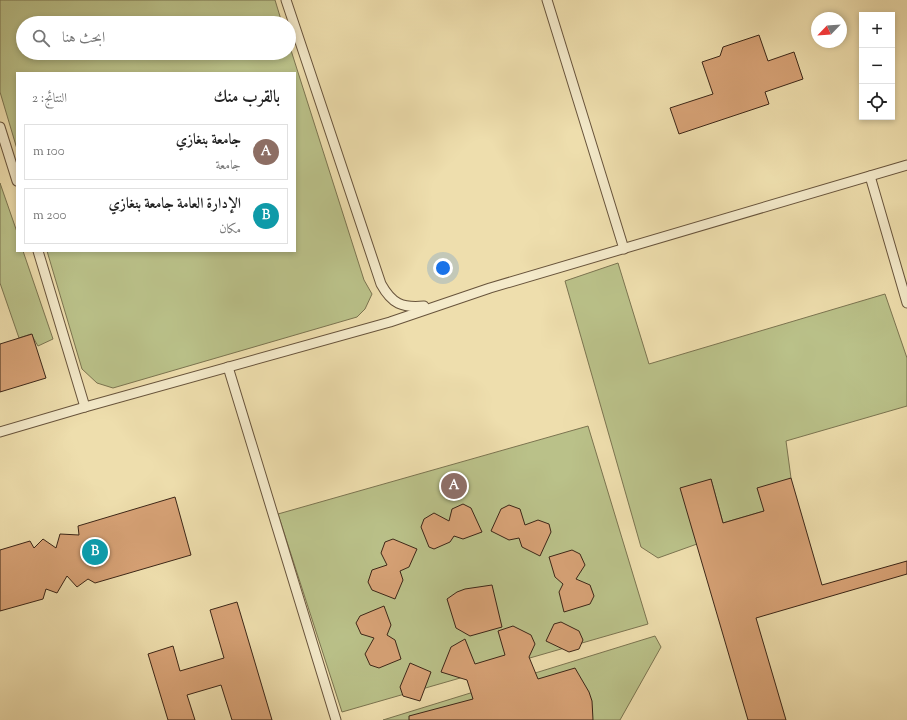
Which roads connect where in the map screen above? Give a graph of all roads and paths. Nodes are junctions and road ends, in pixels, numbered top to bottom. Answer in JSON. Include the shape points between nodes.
{"nodes":[{"id":1,"x":286,"y":0,"type":"edge"},
{"id":2,"x":547,"y":0,"type":"edge"},
{"id":3,"x":291,"y":16,"type":"edge"},
{"id":4,"x":296,"y":30,"type":"edge"},
{"id":5,"x":0,"y":126,"type":"edge"},
{"id":6,"x":907,"y":165,"type":"edge"},
{"id":7,"x":870,"y":176,"type":"junction"},
{"id":8,"x":16,"y":178,"type":"edge"},
{"id":9,"x":624,"y":249,"type":"junction"},
{"id":10,"x":38,"y":252,"type":"edge"},
{"id":11,"x":907,"y":304,"type":"edge"},
{"id":12,"x":437,"y":305,"type":"junction"},
{"id":13,"x":228,"y":367,"type":"junction"},
{"id":14,"x":85,"y":406,"type":"junction"},
{"id":15,"x":0,"y":432,"type":"edge"},
{"id":16,"x":336,"y":720,"type":"edge"}],
"edges":[{"from":1,"to":3,"type":"lane"},
{"from":2,"to":9,"type":"lane"},
{"from":4,"to":12,"type":"lane","via":[[386,294],[397,304],[412,307]]},
{"from":5,"to":8,"type":"lane"},
{"from":6,"to":7,"type":"lane"},
{"from":7,"to":9,"type":"lane"},
{"from":7,"to":11,"type":"lane"},
{"from":9,"to":12,"type":"lane"},
{"from":10,"to":14,"type":"lane"},
{"from":12,"to":13,"type":"lane","via":[[390,322]]},
{"from":13,"to":14,"type":"lane"},
{"from":13,"to":16,"type":"lane"},
{"from":14,"to":15,"type":"lane"}]}
